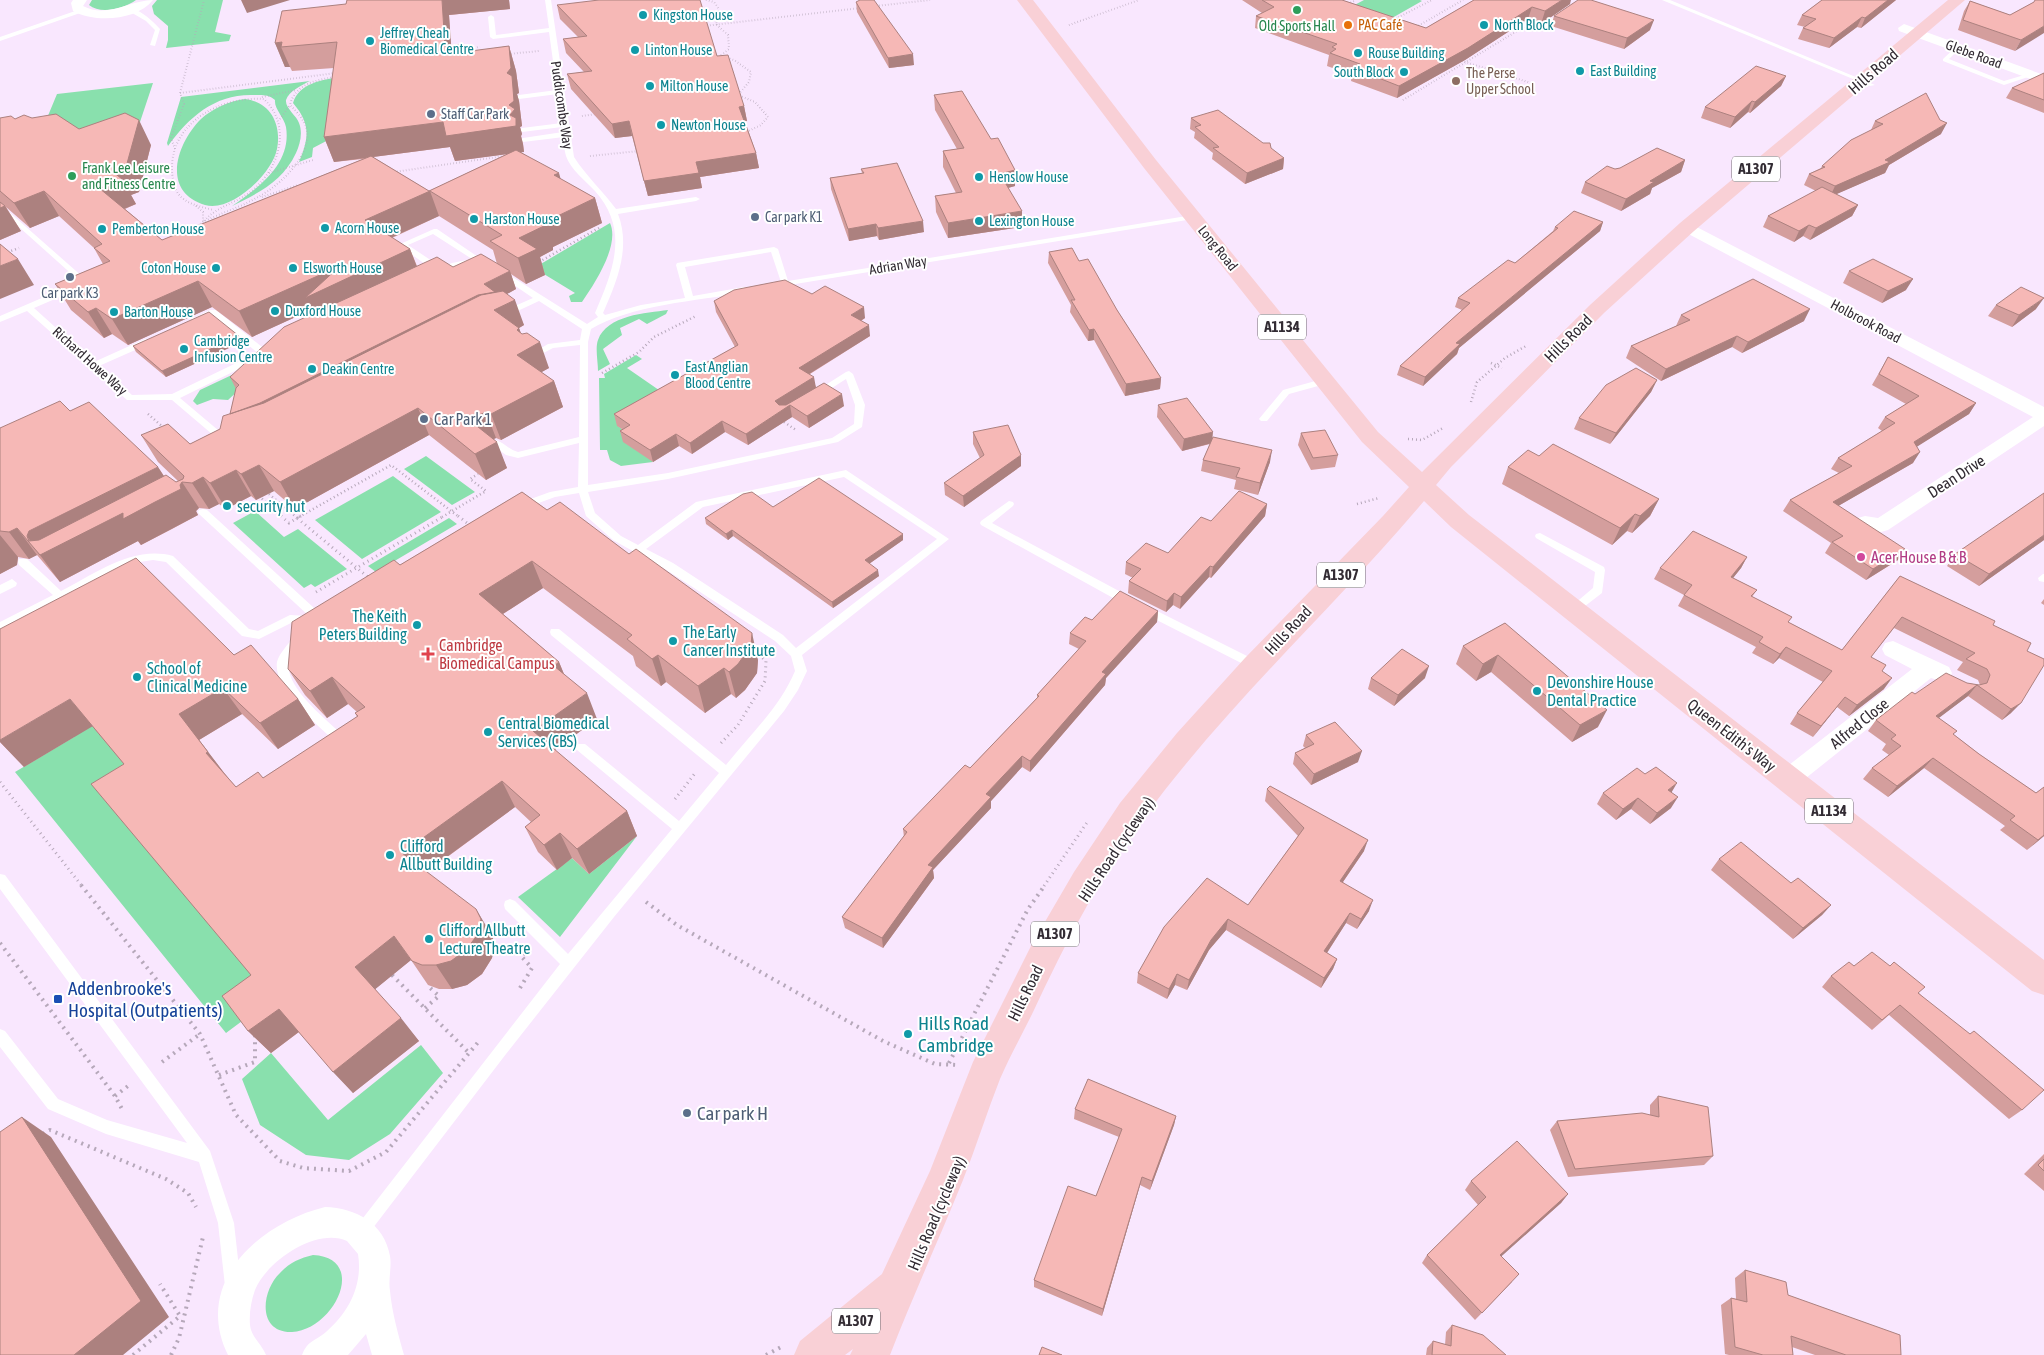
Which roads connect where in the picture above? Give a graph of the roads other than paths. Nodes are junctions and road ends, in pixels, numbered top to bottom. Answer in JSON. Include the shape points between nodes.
{"nodes":[{"id":1,"x":147,"y":0,"type":"edge"},
{"id":2,"x":548,"y":0,"type":"edge"},
{"id":3,"x":1025,"y":0,"type":"edge"},
{"id":4,"x":1584,"y":0,"type":"edge"},
{"id":5,"x":1665,"y":0,"type":"edge"},
{"id":6,"x":1957,"y":0,"type":"edge"},
{"id":7,"x":81,"y":6,"type":"edge"},
{"id":8,"x":129,"y":9,"type":"junction"},
{"id":9,"x":491,"y":17,"type":"dead end"},
{"id":10,"x":1543,"y":27,"type":"edge"},
{"id":11,"x":552,"y":30,"type":"junction"},
{"id":12,"x":1911,"y":31,"type":"junction"},
{"id":13,"x":0,"y":35,"type":"edge"},
{"id":14,"x":9,"y":36,"type":"junction"},
{"id":15,"x":0,"y":39,"type":"edge"},
{"id":16,"x":153,"y":45,"type":"dead end"},
{"id":17,"x":303,"y":70,"type":"edge"},
{"id":18,"x":302,"y":78,"type":"edge"},
{"id":19,"x":2044,"y":80,"type":"edge"},
{"id":20,"x":1866,"y":83,"type":"junction"},
{"id":21,"x":560,"y":88,"type":"junction"},
{"id":22,"x":518,"y":93,"type":"dead end"},
{"id":23,"x":564,"y":121,"type":"junction"},
{"id":24,"x":522,"y":130,"type":"dead end"},
{"id":25,"x":566,"y":134,"type":"junction"},
{"id":26,"x":523,"y":140,"type":"dead end"},
{"id":27,"x":696,"y":199,"type":"dead end"},
{"id":28,"x":0,"y":206,"type":"edge"},
{"id":29,"x":615,"y":215,"type":"junction"},
{"id":30,"x":1193,"y":217,"type":"junction"},
{"id":31,"x":1687,"y":227,"type":"junction"},
{"id":32,"x":488,"y":265,"type":"junction"},
{"id":33,"x":441,"y":270,"type":"junction"},
{"id":34,"x":432,"y":274,"type":"edge"},
{"id":35,"x":785,"y":283,"type":"junction"},
{"id":36,"x":540,"y":298,"type":"junction"},
{"id":37,"x":690,"y":299,"type":"junction"},
{"id":38,"x":28,"y":307,"type":"junction"},
{"id":39,"x":496,"y":316,"type":"edge"},
{"id":40,"x":603,"y":318,"type":"junction"},
{"id":41,"x":0,"y":319,"type":"edge"},
{"id":42,"x":186,"y":324,"type":"edge"},
{"id":43,"x":587,"y":328,"type":"junction"},
{"id":44,"x":159,"y":336,"type":"edge"},
{"id":45,"x":584,"y":342,"type":"junction"},
{"id":46,"x":532,"y":356,"type":"edge"},
{"id":47,"x":94,"y":365,"type":"junction"},
{"id":48,"x":1326,"y":381,"type":"junction"},
{"id":49,"x":174,"y":397,"type":"junction"},
{"id":50,"x":809,"y":399,"type":"edge"},
{"id":51,"x":2044,"y":417,"type":"edge"},
{"id":52,"x":1264,"y":419,"type":"dead end"},
{"id":53,"x":239,"y":438,"type":"edge"},
{"id":54,"x":583,"y":439,"type":"junction"},
{"id":55,"x":495,"y":443,"type":"edge"},
{"id":56,"x":1423,"y":486,"type":"junction"},
{"id":57,"x":583,"y":491,"type":"junction"},
{"id":58,"x":1009,"y":504,"type":"dead end"},
{"id":59,"x":203,"y":512,"type":"dead end"},
{"id":60,"x":1865,"y":523,"type":"edge"},
{"id":61,"x":477,"y":532,"type":"edge"},
{"id":62,"x":1540,"y":536,"type":"dead end"},
{"id":63,"x":639,"y":549,"type":"junction"},
{"id":64,"x":23,"y":562,"type":"edge"},
{"id":65,"x":12,"y":583,"type":"dead end"},
{"id":66,"x":0,"y":590,"type":"edge"},
{"id":67,"x":60,"y":596,"type":"junction"},
{"id":68,"x":1572,"y":610,"type":"junction"},
{"id":69,"x":326,"y":618,"type":"junction"},
{"id":70,"x":0,"y":627,"type":"edge"},
{"id":71,"x":555,"y":632,"type":"dead end"},
{"id":72,"x":1893,"y":649,"type":"dead end"},
{"id":73,"x":796,"y":654,"type":"junction"},
{"id":74,"x":1255,"y":665,"type":"junction"},
{"id":75,"x":1930,"y":667,"type":"junction"},
{"id":76,"x":1960,"y":683,"type":"edge"},
{"id":77,"x":333,"y":733,"type":"edge"},
{"id":78,"x":581,"y":747,"type":"dead end"},
{"id":79,"x":726,"y":772,"type":"junction"},
{"id":80,"x":1788,"y":779,"type":"junction"},
{"id":81,"x":679,"y":828,"type":"junction"},
{"id":82,"x":0,"y":879,"type":"edge"},
{"id":83,"x":510,"y":905,"type":"dead end"},
{"id":84,"x":568,"y":964,"type":"junction"},
{"id":85,"x":2044,"y":980,"type":"edge"},
{"id":86,"x":0,"y":1036,"type":"edge"},
{"id":87,"x":205,"y":1156,"type":"junction"},
{"id":88,"x":361,"y":1232,"type":"junction"},
{"id":89,"x":897,"y":1286,"type":"junction"},
{"id":90,"x":374,"y":1290,"type":"junction"},
{"id":91,"x":235,"y":1302,"type":"junction"},
{"id":92,"x":797,"y":1351,"type":"edge"},
{"id":93,"x":245,"y":1354,"type":"edge"},
{"id":94,"x":318,"y":1355,"type":"edge"},
{"id":95,"x":388,"y":1355,"type":"edge"},
{"id":96,"x":870,"y":1355,"type":"edge"}],
"edges":[{"from":1,"to":8,"type":"street"},
{"from":2,"to":11,"type":"lane","name":"Puddicombe Way"},
{"from":3,"to":30,"type":"main road","name":"Long Road","number":"A1134"},
{"from":4,"to":10,"type":"lane"},
{"from":5,"to":20,"type":"lane"},
{"from":6,"to":12,"type":"main road","name":"Hills Road","number":"A1307"},
{"from":7,"to":8,"type":"street","via":[[102,14]]},
{"from":7,"to":14,"type":"lane"},
{"from":8,"to":16,"type":"lane","via":[[158,30]]},
{"from":9,"to":11,"type":"lane","via":[[493,37]]},
{"from":11,"to":21,"type":"lane","name":"Puddicombe Way"},
{"from":12,"to":19,"type":"street","name":"Glebe Road"},
{"from":12,"to":20,"type":"main road","name":"Hills Road","number":"A1307"},
{"from":13,"to":14,"type":"lane"},
{"from":14,"to":15,"type":"lane"},
{"from":17,"to":18,"type":"lane"},
{"from":20,"to":31,"type":"main road","name":"Hills Road","number":"A1307"},
{"from":21,"to":22,"type":"lane"},
{"from":21,"to":23,"type":"lane","name":"Puddicombe Way"},
{"from":23,"to":24,"type":"lane"},
{"from":23,"to":25,"type":"lane","name":"Puddicombe Way"},
{"from":25,"to":26,"type":"lane"},
{"from":25,"to":29,"type":"lane","name":"Puddicombe Way","via":[[570,157],[603,195]]},
{"from":27,"to":29,"type":"lane"},
{"from":28,"to":38,"type":"lane","via":[[80,278],[75,287]]},
{"from":29,"to":40,"type":"lane","name":"Puddicombe Way","via":[[621,232],[619,256],[599,313]]},
{"from":30,"to":35,"type":"lane","name":"Adrian Way"},
{"from":30,"to":48,"type":"main road","name":"Long Road","number":"A1134"},
{"from":31,"to":51,"type":"street","name":"Holbrook Road"},
{"from":31,"to":56,"type":"main road","name":"Hills Road","number":"A1307","via":[[1597,309],[1460,444]]},
{"from":32,"to":33,"type":"lane","via":[[464,262]]},
{"from":32,"to":33,"type":"lane","via":[[434,231],[402,245]]},
{"from":32,"to":36,"type":"lane"},
{"from":33,"to":34,"type":"lane"},
{"from":35,"to":37,"type":"lane","name":"Adrian Way"},
{"from":35,"to":37,"type":"lane","via":[[774,250],[680,265]]},
{"from":36,"to":39,"type":"lane","via":[[510,313]]},
{"from":36,"to":43,"type":"lane"},
{"from":37,"to":40,"type":"lane","name":"Adrian Way"},
{"from":38,"to":41,"type":"lane"},
{"from":38,"to":47,"type":"lane","name":"Richard Howe Way"},
{"from":40,"to":43,"type":"lane"},
{"from":42,"to":49,"type":"lane","name":"Richard Howe Way","via":[[213,312],[269,351]]},
{"from":43,"to":45,"type":"lane"},
{"from":44,"to":47,"type":"lane"},
{"from":45,"to":46,"type":"lane","via":[[551,346]]},
{"from":45,"to":54,"type":"lane"},
{"from":47,"to":49,"type":"lane","name":"Richard Howe Way","via":[[130,398]]},
{"from":48,"to":52,"type":"lane","via":[[1286,392]]},
{"from":48,"to":56,"type":"main road","name":"Long Road","number":"A1134","via":[[1370,437]]},
{"from":49,"to":53,"type":"lane","via":[[222,438]]},
{"from":50,"to":57,"type":"lane","via":[[849,374],[860,405],[859,425],[835,440]]},
{"from":51,"to":60,"type":"street","name":"Dean Drive","via":[[1880,525]]},
{"from":54,"to":55,"type":"lane","via":[[518,455]]},
{"from":54,"to":57,"type":"lane"},
{"from":56,"to":68,"type":"main road","name":"Queen Edith's Way","number":"A1134","via":[[1460,521]]},
{"from":56,"to":74,"type":"main road","name":"Hills Road","number":"A1307"},
{"from":57,"to":61,"type":"lane","via":[[540,498]]},
{"from":57,"to":63,"type":"lane","via":[[590,514],[617,538]]},
{"from":58,"to":74,"type":"lane","via":[[985,523],[1098,586]]},
{"from":59,"to":69,"type":"lane"},
{"from":62,"to":68,"type":"lane","via":[[1600,570],[1598,590]]},
{"from":63,"to":73,"type":"lane","via":[[779,638]]},
{"from":63,"to":73,"type":"lane","via":[[700,504],[846,473],[944,539]]},
{"from":64,"to":67,"type":"lane"},
{"from":65,"to":66,"type":"lane"},
{"from":67,"to":69,"type":"lane","via":[[131,560],[153,556],[169,559],[246,633],[258,635],[290,619]]},
{"from":67,"to":70,"type":"lane"},
{"from":68,"to":80,"type":"main road","name":"Queen Edith's Way","number":"A1134"},
{"from":69,"to":77,"type":"lane","via":[[303,633],[283,661],[283,673],[289,686]]},
{"from":71,"to":79,"type":"lane"},
{"from":72,"to":75,"type":"street"},
{"from":73,"to":79,"type":"lane","via":[[801,671],[794,687]]},
{"from":74,"to":89,"type":"main road","name":"Hills Road","number":"A1307","via":[[1187,741],[1131,812],[1085,880],[1044,954],[985,1074],[945,1179]]},
{"from":75,"to":76,"type":"street"},
{"from":75,"to":80,"type":"street","name":"Alfred Close"},
{"from":78,"to":81,"type":"lane"},
{"from":79,"to":81,"type":"lane"},
{"from":80,"to":85,"type":"main road","name":"Queen Edith's Way","number":"A1134"},
{"from":81,"to":84,"type":"lane"},
{"from":82,"to":87,"type":"lane"},
{"from":83,"to":84,"type":"lane"},
{"from":84,"to":88,"type":"lane"},
{"from":86,"to":87,"type":"lane","via":[[53,1104],[106,1127]]},
{"from":87,"to":91,"type":"lane","via":[[226,1223]]},
{"from":88,"to":90,"type":"street","via":[[371,1244],[376,1262]]},
{"from":88,"to":91,"type":"street","via":[[350,1224],[335,1223],[309,1225],[284,1237],[248,1272]]},
{"from":89,"to":92,"type":"main road","name":"Hills Road","number":"A1307"},
{"from":89,"to":96,"type":"main road","name":"Hills Road","number":"A1307"},
{"from":90,"to":94,"type":"street","via":[[356,1324],[326,1352]]},
{"from":90,"to":95,"type":"street"},
{"from":91,"to":93,"type":"street","via":[[234,1331]]}]}
